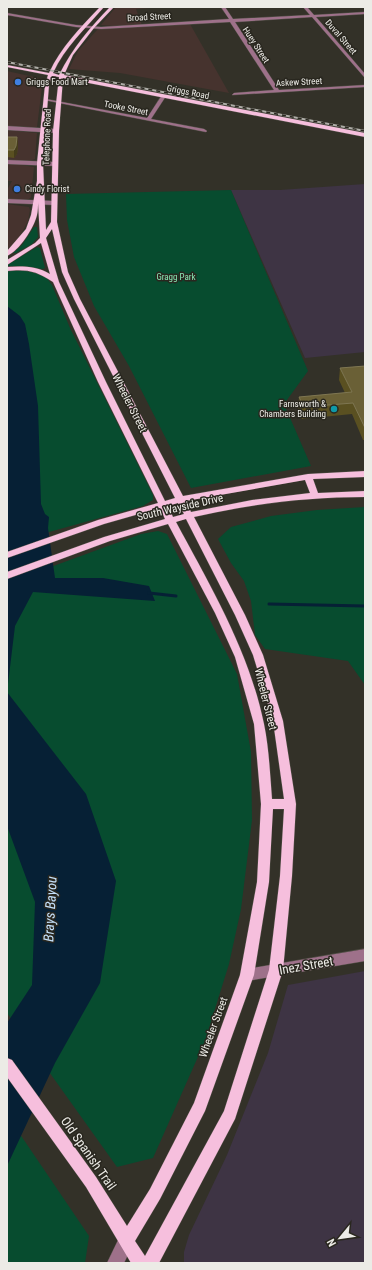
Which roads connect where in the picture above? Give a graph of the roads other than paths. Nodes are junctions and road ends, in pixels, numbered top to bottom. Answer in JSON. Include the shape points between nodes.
{"nodes":[{"id":1,"x":102,"y":7,"type":"edge"},
{"id":2,"x":112,"y":7,"type":"edge"},
{"id":3,"x":223,"y":7,"type":"edge"},
{"id":4,"x":305,"y":7,"type":"edge"},
{"id":5,"x":365,"y":13,"type":"edge"},
{"id":6,"x":7,"y":14,"type":"edge"},
{"id":7,"x":312,"y":16,"type":"junction"},
{"id":8,"x":231,"y":20,"type":"junction"},
{"id":9,"x":84,"y":27,"type":"junction"},
{"id":10,"x":93,"y":27,"type":"junction"},
{"id":11,"x":7,"y":66,"type":"edge"},
{"id":12,"x":7,"y":70,"type":"edge"},
{"id":13,"x":49,"y":76,"type":"junction"},
{"id":14,"x":365,"y":77,"type":"edge"},
{"id":15,"x":60,"y":78,"type":"junction"},
{"id":16,"x":365,"y":86,"type":"edge"},
{"id":17,"x":277,"y":91,"type":"junction"},
{"id":18,"x":234,"y":94,"type":"dead end"},
{"id":19,"x":163,"y":97,"type":"junction"},
{"id":20,"x":46,"y":100,"type":"junction"},
{"id":21,"x":57,"y":102,"type":"junction"},
{"id":22,"x":148,"y":120,"type":"junction"},
{"id":23,"x":7,"y":128,"type":"edge"},
{"id":24,"x":43,"y":130,"type":"junction"},
{"id":25,"x":56,"y":131,"type":"junction"},
{"id":26,"x":204,"y":131,"type":"dead end"},
{"id":27,"x":365,"y":135,"type":"edge"},
{"id":28,"x":365,"y":139,"type":"edge"},
{"id":29,"x":7,"y":162,"type":"edge"},
{"id":30,"x":40,"y":164,"type":"junction"},
{"id":31,"x":55,"y":164,"type":"junction"},
{"id":32,"x":7,"y":201,"type":"edge"},
{"id":33,"x":38,"y":203,"type":"junction"},
{"id":34,"x":54,"y":203,"type":"junction"},
{"id":35,"x":54,"y":222,"type":"junction"},
{"id":36,"x":43,"y":238,"type":"junction"},
{"id":37,"x":7,"y":254,"type":"edge"},
{"id":38,"x":7,"y":263,"type":"edge"},
{"id":39,"x":7,"y":269,"type":"edge"},
{"id":40,"x":56,"y":282,"type":"junction"},
{"id":41,"x":365,"y":474,"type":"edge"},
{"id":42,"x":308,"y":477,"type":"junction"},
{"id":43,"x":365,"y":494,"type":"edge"},
{"id":44,"x":315,"y":496,"type":"junction"},
{"id":45,"x":181,"y":499,"type":"junction"},
{"id":46,"x":163,"y":504,"type":"junction"},
{"id":47,"x":189,"y":516,"type":"junction"},
{"id":48,"x":171,"y":521,"type":"junction"},
{"id":49,"x":7,"y":555,"type":"edge"},
{"id":50,"x":7,"y":576,"type":"edge"},
{"id":51,"x":258,"y":655,"type":"junction"},
{"id":52,"x":240,"y":657,"type":"junction"},
{"id":53,"x":267,"y":804,"type":"junction"},
{"id":54,"x":290,"y":804,"type":"junction"},
{"id":55,"x":365,"y":954,"type":"edge"},
{"id":56,"x":276,"y":970,"type":"junction"},
{"id":57,"x":247,"y":975,"type":"junction"},
{"id":58,"x":7,"y":1064,"type":"edge"},
{"id":59,"x":127,"y":1240,"type":"junction"},
{"id":60,"x":115,"y":1263,"type":"edge"},
{"id":61,"x":140,"y":1263,"type":"edge"},
{"id":62,"x":150,"y":1263,"type":"edge"}],
"edges":[{"from":1,"to":9,"type":"main road","name":"Telephone Road"},
{"from":2,"to":10,"type":"main road","name":"Telephone Road"},
{"from":3,"to":8,"type":"street","name":"Huey Street"},
{"from":4,"to":7,"type":"street","name":"Duval Street"},
{"from":5,"to":7,"type":"street","name":"Broad Street"},
{"from":6,"to":9,"type":"street","name":"Broad Street"},
{"from":7,"to":8,"type":"street","name":"Broad Street"},
{"from":7,"to":14,"type":"street","name":"Duval Street"},
{"from":8,"to":10,"type":"street","name":"Broad Street"},
{"from":8,"to":17,"type":"street","name":"Huey Street"},
{"from":9,"to":10,"type":"street","name":"Broad Street"},
{"from":9,"to":13,"type":"main road","name":"Telephone Road","via":[[60,54]]},
{"from":10,"to":15,"type":"main road","name":"Telephone Road","via":[[71,55]]},
{"from":11,"to":13,"type":"main road","name":"Griggs Road"},
{"from":12,"to":13,"type":"main road","name":"Griggs Road"},
{"from":13,"to":15,"type":"main road","name":"Griggs Road"},
{"from":13,"to":20,"type":"main road","name":"Telephone Road"},
{"from":15,"to":19,"type":"main road","name":"Griggs Road"},
{"from":15,"to":21,"type":"main road","name":"Telephone Road"},
{"from":16,"to":17,"type":"street","name":"Askew Street"},
{"from":17,"to":18,"type":"street","name":"Askew Street"},
{"from":19,"to":22,"type":"street"},
{"from":19,"to":27,"type":"main road","name":"Griggs Road"},
{"from":19,"to":28,"type":"main road","name":"Griggs Road"},
{"from":20,"to":21,"type":"street","name":"Tooke Street"},
{"from":20,"to":24,"type":"main road","name":"Telephone Road"},
{"from":21,"to":22,"type":"street","name":"Tooke Street"},
{"from":21,"to":25,"type":"main road","name":"Telephone Road"},
{"from":22,"to":26,"type":"street","name":"Tooke Street"},
{"from":23,"to":24,"type":"street"},
{"from":24,"to":25,"type":"street"},
{"from":24,"to":30,"type":"main road","name":"Telephone Road"},
{"from":25,"to":31,"type":"main road","name":"Telephone Road"},
{"from":29,"to":30,"type":"street"},
{"from":30,"to":31,"type":"street"},
{"from":30,"to":33,"type":"main road","name":"Telephone Road"},
{"from":31,"to":34,"type":"main road","name":"Telephone Road"},
{"from":32,"to":33,"type":"street"},
{"from":33,"to":34,"type":"street"},
{"from":33,"to":36,"type":"main road","name":"Wheeler Street"},
{"from":33,"to":37,"type":"main road","name":"Telephone Road","via":[[29,229]]},
{"from":34,"to":35,"type":"main road","name":"Telephone Road"},
{"from":35,"to":36,"type":"main road"},
{"from":35,"to":45,"type":"main road","name":"Wheeler Street","via":[[65,272],[77,299]]},
{"from":36,"to":38,"type":"main road"},
{"from":36,"to":40,"type":"main road","name":"Wheeler Street"},
{"from":39,"to":40,"type":"main road","via":[[37,270],[48,274]]},
{"from":40,"to":46,"type":"main road","name":"Wheeler Street"},
{"from":41,"to":42,"type":"main road","name":"South Wayside Drive"},
{"from":42,"to":44,"type":"main road"},
{"from":42,"to":45,"type":"main road","name":"South Wayside Drive"},
{"from":43,"to":44,"type":"main road","name":"South Wayside Drive"},
{"from":44,"to":47,"type":"main road","name":"South Wayside Drive"},
{"from":45,"to":46,"type":"main road","name":"South Wayside Drive"},
{"from":45,"to":47,"type":"main road","name":"Wheeler Street"},
{"from":46,"to":48,"type":"main road","name":"Wheeler Street"},
{"from":46,"to":49,"type":"main road","name":"South Wayside Drive","via":[[101,522]]},
{"from":47,"to":48,"type":"main road","name":"South Wayside Drive"},
{"from":47,"to":51,"type":"main road","name":"Wheeler Street"},
{"from":48,"to":50,"type":"main road","name":"South Wayside Drive","via":[[106,540]]},
{"from":48,"to":52,"type":"main road","name":"Wheeler Street","via":[[220,613]]},
{"from":51,"to":52,"type":"main road"},
{"from":51,"to":54,"type":"main road","name":"Wheeler Street","via":[[278,721]]},
{"from":52,"to":53,"type":"main road","name":"Wheeler Street","via":[[259,724]]},
{"from":53,"to":54,"type":"main road"},
{"from":53,"to":57,"type":"main road","name":"Wheeler Street","via":[[263,882]]},
{"from":54,"to":56,"type":"main road","name":"Wheeler Street","via":[[286,876]]},
{"from":55,"to":56,"type":"street","name":"Inez Street"},
{"from":56,"to":57,"type":"street","name":"Inez Street"},
{"from":56,"to":62,"type":"main road","name":"Wheeler Street","via":[[230,1114]]},
{"from":57,"to":59,"type":"main road","name":"Wheeler Street","via":[[200,1106],[155,1194]]},
{"from":58,"to":59,"type":"main road","name":"Old Spanish Trail","via":[[91,1182]]},
{"from":59,"to":60,"type":"street"},
{"from":59,"to":61,"type":"main road","name":"Old Spanish Trail"}]}
